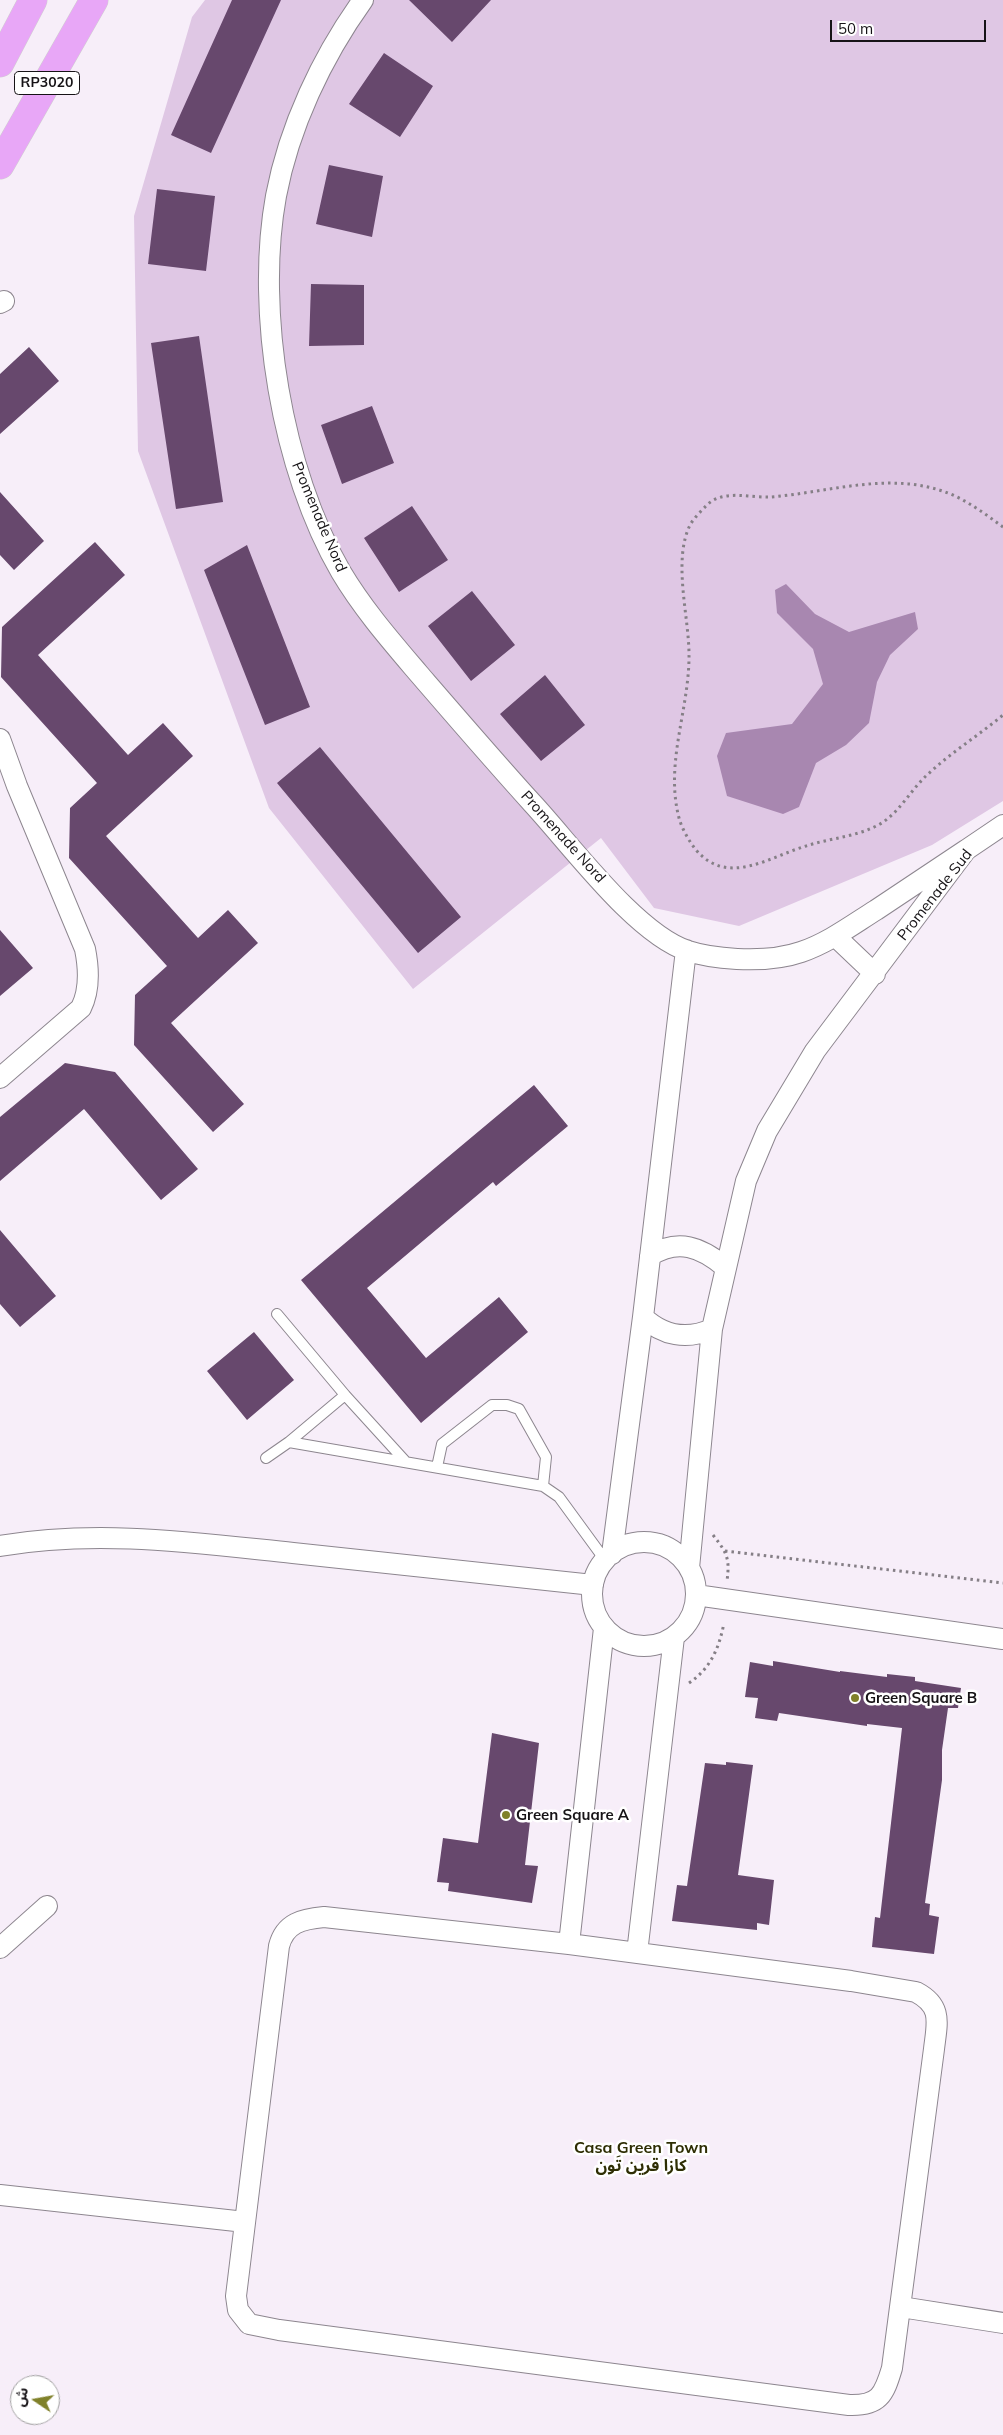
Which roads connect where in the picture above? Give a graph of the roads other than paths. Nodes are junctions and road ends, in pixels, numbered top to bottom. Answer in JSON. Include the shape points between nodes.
{"nodes":[{"id":1,"x":33,"y":0,"type":"edge"},
{"id":2,"x":94,"y":0,"type":"edge"},
{"id":3,"x":363,"y":0,"type":"edge"},
{"id":4,"x":0,"y":63,"type":"edge"},
{"id":5,"x":0,"y":165,"type":"edge"},
{"id":6,"x":0,"y":739,"type":"edge"},
{"id":7,"x":1003,"y":825,"type":"edge"},
{"id":8,"x":966,"y":850,"type":"junction"},
{"id":9,"x":835,"y":936,"type":"junction"},
{"id":10,"x":686,"y":950,"type":"junction"},
{"id":11,"x":875,"y":974,"type":"junction"},
{"id":12,"x":0,"y":1078,"type":"edge"},
{"id":13,"x":650,"y":1256,"type":"junction"},
{"id":14,"x":725,"y":1267,"type":"junction"},
{"id":15,"x":277,"y":1314,"type":"dead end"},
{"id":16,"x":643,"y":1317,"type":"junction"},
{"id":17,"x":712,"y":1329,"type":"junction"},
{"id":18,"x":345,"y":1395,"type":"junction"},
{"id":19,"x":289,"y":1442,"type":"junction"},
{"id":20,"x":266,"y":1458,"type":"dead end"},
{"id":21,"x":406,"y":1462,"type":"junction"},
{"id":22,"x":437,"y":1467,"type":"junction"},
{"id":23,"x":542,"y":1486,"type":"junction"},
{"id":24,"x":0,"y":1546,"type":"edge"},
{"id":25,"x":608,"y":1557,"type":"junction"},
{"id":26,"x":689,"y":1568,"type":"junction"},
{"id":27,"x":594,"y":1585,"type":"junction"},
{"id":28,"x":696,"y":1594,"type":"junction"},
{"id":29,"x":604,"y":1628,"type":"junction"},
{"id":30,"x":674,"y":1637,"type":"junction"},
{"id":31,"x":1003,"y":1638,"type":"edge"},
{"id":32,"x":47,"y":1906,"type":"dead end"},
{"id":33,"x":569,"y":1944,"type":"junction"},
{"id":34,"x":0,"y":1948,"type":"edge"},
{"id":35,"x":637,"y":1953,"type":"junction"},
{"id":36,"x":0,"y":2194,"type":"edge"},
{"id":37,"x":245,"y":2222,"type":"junction"},
{"id":38,"x":901,"y":2307,"type":"junction"},
{"id":39,"x":1003,"y":2323,"type":"edge"}],
"edges":[{"from":1,"to":4,"type":"highway","number":"RP3020"},
{"from":2,"to":5,"type":"highway","number":"RP3020"},
{"from":3,"to":10,"type":"street","name":"Promenade Nord","via":[[323,66],[300,116],[276,197],[270,246],[270,322],[280,395],[301,479],[338,566],[378,625],[500,769],[637,918],[649,930]]},
{"from":6,"to":12,"type":"street","via":[[85,949],[88,973],[81,1008]]},
{"from":7,"to":8,"type":"street","name":"Promenade Sud"},
{"from":8,"to":9,"type":"street","name":"Promenade Nord"},
{"from":8,"to":11,"type":"street","name":"Promenade Sud"},
{"from":9,"to":10,"type":"street","name":"Promenade Nord","via":[[806,951],[767,959],[734,958]]},
{"from":9,"to":11,"type":"street"},
{"from":10,"to":13,"type":"street"},
{"from":11,"to":14,"type":"street","name":"Promenade Sud","via":[[816,1051],[764,1138],[746,1181]]},
{"from":13,"to":14,"type":"street","via":[[674,1246],[691,1246]]},
{"from":13,"to":16,"type":"street"},
{"from":14,"to":17,"type":"street"},
{"from":15,"to":18,"type":"lane"},
{"from":16,"to":17,"type":"street","via":[[656,1328],[680,1336],[697,1335]]},
{"from":16,"to":25,"type":"street"},
{"from":17,"to":26,"type":"street"},
{"from":18,"to":19,"type":"lane"},
{"from":18,"to":21,"type":"lane"},
{"from":19,"to":20,"type":"lane"},
{"from":19,"to":21,"type":"lane"},
{"from":21,"to":22,"type":"lane"},
{"from":22,"to":23,"type":"lane"},
{"from":22,"to":23,"type":"lane","via":[[442,1444],[492,1405],[507,1405],[518,1409],[546,1457]]},
{"from":23,"to":25,"type":"lane","via":[[559,1497]]},
{"from":24,"to":27,"type":"street","via":[[93,1537],[169,1540]]},
{"from":25,"to":26,"type":"street","via":[[636,1543],[654,1543],[678,1555]]},
{"from":25,"to":27,"type":"street","via":[[595,1576]]},
{"from":26,"to":28,"type":"street"},
{"from":27,"to":29,"type":"street","via":[[593,1603]]},
{"from":28,"to":30,"type":"street","via":[[688,1622]]},
{"from":28,"to":31,"type":"street"},
{"from":29,"to":30,"type":"street","via":[[619,1640],[637,1646],[656,1645]]},
{"from":29,"to":33,"type":"street"},
{"from":30,"to":35,"type":"street"},
{"from":32,"to":34,"type":"street"},
{"from":33,"to":35,"type":"street"},
{"from":33,"to":37,"type":"street","via":[[324,1918],[307,1918],[290,1926],[282,1937],[277,1962]]},
{"from":35,"to":38,"type":"street","via":[[860,1982],[916,1992],[932,2003],[937,2020]]},
{"from":36,"to":37,"type":"street"},
{"from":37,"to":38,"type":"street","via":[[237,2303],[242,2317],[258,2327],[848,2405],[874,2402],[884,2391],[892,2368]]},
{"from":38,"to":39,"type":"street"}]}
